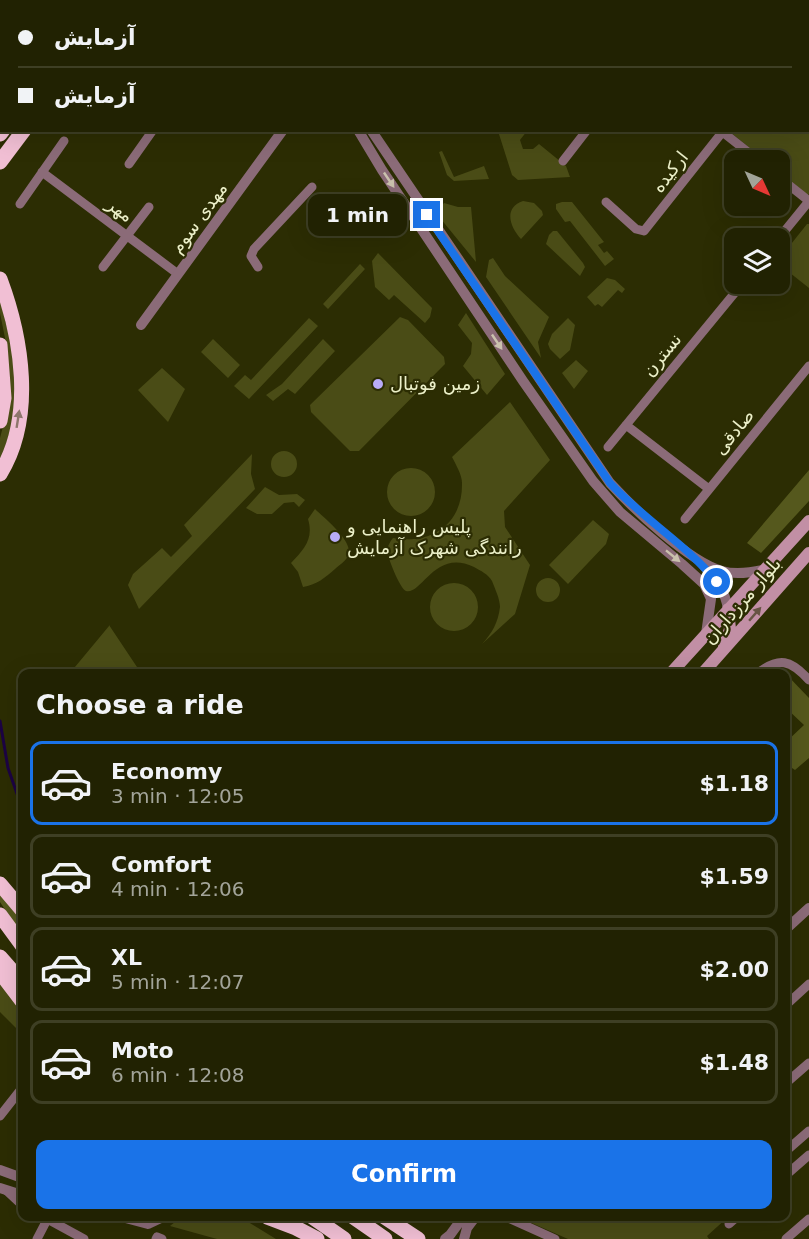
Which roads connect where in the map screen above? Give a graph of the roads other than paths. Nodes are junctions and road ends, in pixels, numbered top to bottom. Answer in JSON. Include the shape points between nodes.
{"nodes":[{"id":1,"x":22,"y":132,"type":"edge"},
{"id":2,"x":152,"y":132,"type":"edge"},
{"id":3,"x":283,"y":132,"type":"edge"},
{"id":4,"x":359,"y":132,"type":"edge"},
{"id":5,"x":372,"y":132,"type":"edge"},
{"id":6,"x":585,"y":132,"type":"edge"},
{"id":7,"x":721,"y":132,"type":"edge"},
{"id":8,"x":723,"y":132,"type":"edge"},
{"id":9,"x":64,"y":141,"type":"dead end"},
{"id":10,"x":746,"y":150,"type":"edge"},
{"id":11,"x":563,"y":160,"type":"dead end"},
{"id":12,"x":0,"y":162,"type":"edge"},
{"id":13,"x":129,"y":164,"type":"dead end"},
{"id":14,"x":42,"y":172,"type":"junction"},
{"id":15,"x":790,"y":186,"type":"edge"},
{"id":16,"x":312,"y":187,"type":"dead end"},
{"id":17,"x":809,"y":201,"type":"edge"},
{"id":18,"x":606,"y":202,"type":"dead end"},
{"id":19,"x":20,"y":204,"type":"dead end"},
{"id":20,"x":149,"y":207,"type":"dead end"},
{"id":21,"x":786,"y":228,"type":"edge"},
{"id":22,"x":127,"y":236,"type":"junction"},
{"id":23,"x":103,"y":267,"type":"dead end"},
{"id":24,"x":258,"y":267,"type":"dead end"},
{"id":25,"x":178,"y":274,"type":"junction"},
{"id":26,"x":0,"y":279,"type":"edge"},
{"id":27,"x":734,"y":294,"type":"edge"},
{"id":28,"x":141,"y":325,"type":"dead end"},
{"id":29,"x":0,"y":345,"type":"edge"},
{"id":30,"x":809,"y":366,"type":"edge"},
{"id":31,"x":535,"y":374,"type":"junction"},
{"id":32,"x":523,"y":381,"type":"junction"},
{"id":33,"x":0,"y":421,"type":"edge"},
{"id":34,"x":626,"y":425,"type":"junction"},
{"id":35,"x":608,"y":447,"type":"dead end"},
{"id":36,"x":0,"y":474,"type":"edge"},
{"id":37,"x":709,"y":489,"type":"junction"},
{"id":38,"x":685,"y":519,"type":"dead end"},
{"id":39,"x":809,"y":521,"type":"edge"},
{"id":40,"x":786,"y":546,"type":"junction"},
{"id":41,"x":805,"y":557,"type":"edge"},
{"id":42,"x":699,"y":561,"type":"junction"},
{"id":43,"x":763,"y":570,"type":"junction"},
{"id":44,"x":728,"y":609,"type":"junction"},
{"id":45,"x":706,"y":634,"type":"junction"},
{"id":46,"x":722,"y":652,"type":"junction"},
{"id":47,"x":674,"y":669,"type":"edge"},
{"id":48,"x":707,"y":669,"type":"edge"},
{"id":49,"x":763,"y":669,"type":"edge"},
{"id":50,"x":809,"y":680,"type":"edge"},
{"id":51,"x":0,"y":884,"type":"edge"},
{"id":52,"x":18,"y":905,"type":"edge"},
{"id":53,"x":809,"y":908,"type":"edge"},
{"id":54,"x":0,"y":915,"type":"edge"},
{"id":55,"x":790,"y":925,"type":"edge"},
{"id":56,"x":18,"y":940,"type":"edge"},
{"id":57,"x":0,"y":957,"type":"edge"},
{"id":58,"x":0,"y":972,"type":"edge"},
{"id":59,"x":18,"y":977,"type":"edge"},
{"id":60,"x":809,"y":984,"type":"edge"},
{"id":61,"x":18,"y":996,"type":"edge"},
{"id":62,"x":790,"y":1001,"type":"edge"},
{"id":63,"x":809,"y":1063,"type":"edge"},
{"id":64,"x":790,"y":1080,"type":"edge"},
{"id":65,"x":18,"y":1093,"type":"edge"},
{"id":66,"x":0,"y":1116,"type":"edge"},
{"id":67,"x":809,"y":1131,"type":"edge"},
{"id":68,"x":790,"y":1148,"type":"edge"},
{"id":69,"x":809,"y":1155,"type":"edge"},
{"id":70,"x":0,"y":1170,"type":"edge"},
{"id":71,"x":790,"y":1171,"type":"edge"},
{"id":72,"x":18,"y":1177,"type":"edge"},
{"id":73,"x":3,"y":1189,"type":"edge"},
{"id":74,"x":18,"y":1194,"type":"edge"},
{"id":75,"x":18,"y":1202,"type":"edge"},
{"id":76,"x":809,"y":1219,"type":"edge"},
{"id":77,"x":45,"y":1221,"type":"edge"},
{"id":78,"x":51,"y":1221,"type":"edge"},
{"id":79,"x":137,"y":1221,"type":"edge"},
{"id":80,"x":154,"y":1221,"type":"edge"},
{"id":81,"x":271,"y":1221,"type":"edge"},
{"id":82,"x":277,"y":1221,"type":"edge"},
{"id":83,"x":318,"y":1221,"type":"edge"},
{"id":84,"x":359,"y":1221,"type":"edge"},
{"id":85,"x":391,"y":1221,"type":"edge"},
{"id":86,"x":460,"y":1221,"type":"edge"},
{"id":87,"x":472,"y":1221,"type":"edge"},
{"id":88,"x":515,"y":1221,"type":"edge"},
{"id":89,"x":732,"y":1221,"type":"edge"},
{"id":90,"x":729,"y":1224,"type":"dead end"},
{"id":91,"x":37,"y":1239,"type":"edge"},
{"id":92,"x":84,"y":1239,"type":"edge"},
{"id":93,"x":292,"y":1239,"type":"edge"},
{"id":94,"x":317,"y":1239,"type":"edge"},
{"id":95,"x":344,"y":1239,"type":"edge"},
{"id":96,"x":385,"y":1239,"type":"edge"},
{"id":97,"x":418,"y":1239,"type":"edge"},
{"id":98,"x":445,"y":1239,"type":"edge"},
{"id":99,"x":465,"y":1239,"type":"edge"},
{"id":100,"x":555,"y":1239,"type":"edge"},
{"id":101,"x":786,"y":1239,"type":"edge"}],
"edges":[{"from":1,"to":12,"type":"highway"},
{"from":2,"to":13,"type":"street"},
{"from":3,"to":25,"type":"street","name":"مهدی سوم"},
{"from":4,"to":32,"type":"street","one_way":true},
{"from":5,"to":31,"type":"street"},
{"from":6,"to":11,"type":"street"},
{"from":7,"to":18,"type":"street","name":"ارکیده","via":[[647,228],[636,229]]},
{"from":8,"to":10,"type":"street"},
{"from":9,"to":14,"type":"street"},
{"from":14,"to":19,"type":"street"},
{"from":14,"to":22,"type":"street","name":"مهر"},
{"from":15,"to":17,"type":"street"},
{"from":16,"to":24,"type":"street","via":[[255,249],[251,256]]},
{"from":17,"to":21,"type":"street"},
{"from":20,"to":22,"type":"street"},
{"from":22,"to":23,"type":"street"},
{"from":22,"to":25,"type":"street","name":"مهر"},
{"from":25,"to":28,"type":"street","name":"مهدی سوم"},
{"from":36,"to":26,"type":"highway","one_way":true,"via":[[15,440],[21,396],[18,345]]},
{"from":27,"to":34,"type":"street","name":"نسترن"},
{"from":29,"to":33,"type":"highway","via":[[4,398]]},
{"from":30,"to":37,"type":"street","name":"صادقی"},
{"from":31,"to":32,"type":"street"},
{"from":31,"to":42,"type":"street","via":[[610,483],[639,513]]},
{"from":32,"to":45,"type":"street","one_way":true,"via":[[605,496],[704,584],[711,599]]},
{"from":34,"to":35,"type":"street","name":"نسترن"},
{"from":34,"to":37,"type":"street"},
{"from":37,"to":38,"type":"street","name":"صادقی"},
{"from":39,"to":40,"type":"main road","name":"بلوار مرزداران"},
{"from":40,"to":41,"type":"main road","via":[[789,554]]},
{"from":40,"to":43,"type":"main road","name":"بلوار مرزداران"},
{"from":46,"to":41,"type":"main road","name":"بلوار مرزداران","one_way":true},
{"from":42,"to":43,"type":"street","via":[[724,572]]},
{"from":42,"to":44,"type":"street","via":[[726,595]]},
{"from":43,"to":44,"type":"main road","name":"بلوار مرزداران"},
{"from":44,"to":45,"type":"main road","name":"بلوار مرزداران"},
{"from":44,"to":46,"type":"main road","via":[[730,629]]},
{"from":45,"to":47,"type":"main road","name":"بلوار مرزداران"},
{"from":46,"to":48,"type":"main road","name":"بلوار مرزداران"},
{"from":49,"to":50,"type":"street","via":[[789,663]]},
{"from":51,"to":52,"type":"highway"},
{"from":53,"to":55,"type":"street"},
{"from":54,"to":56,"type":"highway"},
{"from":57,"to":59,"type":"highway"},
{"from":58,"to":61,"type":"highway"},
{"from":60,"to":62,"type":"street"},
{"from":63,"to":64,"type":"street"},
{"from":65,"to":66,"type":"street"},
{"from":67,"to":68,"type":"street"},
{"from":69,"to":71,"type":"street"},
{"from":70,"to":72,"type":"street"},
{"from":73,"to":74,"type":"street"},
{"from":73,"to":75,"type":"street"},
{"from":76,"to":101,"type":"street"},
{"from":77,"to":91,"type":"street"},
{"from":78,"to":92,"type":"street"},
{"from":79,"to":80,"type":"street"},
{"from":81,"to":93,"type":"highway"},
{"from":82,"to":94,"type":"highway"},
{"from":83,"to":95,"type":"highway"},
{"from":84,"to":96,"type":"highway"},
{"from":85,"to":97,"type":"highway"},
{"from":86,"to":98,"type":"street"},
{"from":87,"to":99,"type":"street"},
{"from":88,"to":100,"type":"street"},
{"from":89,"to":90,"type":"street"}]}
